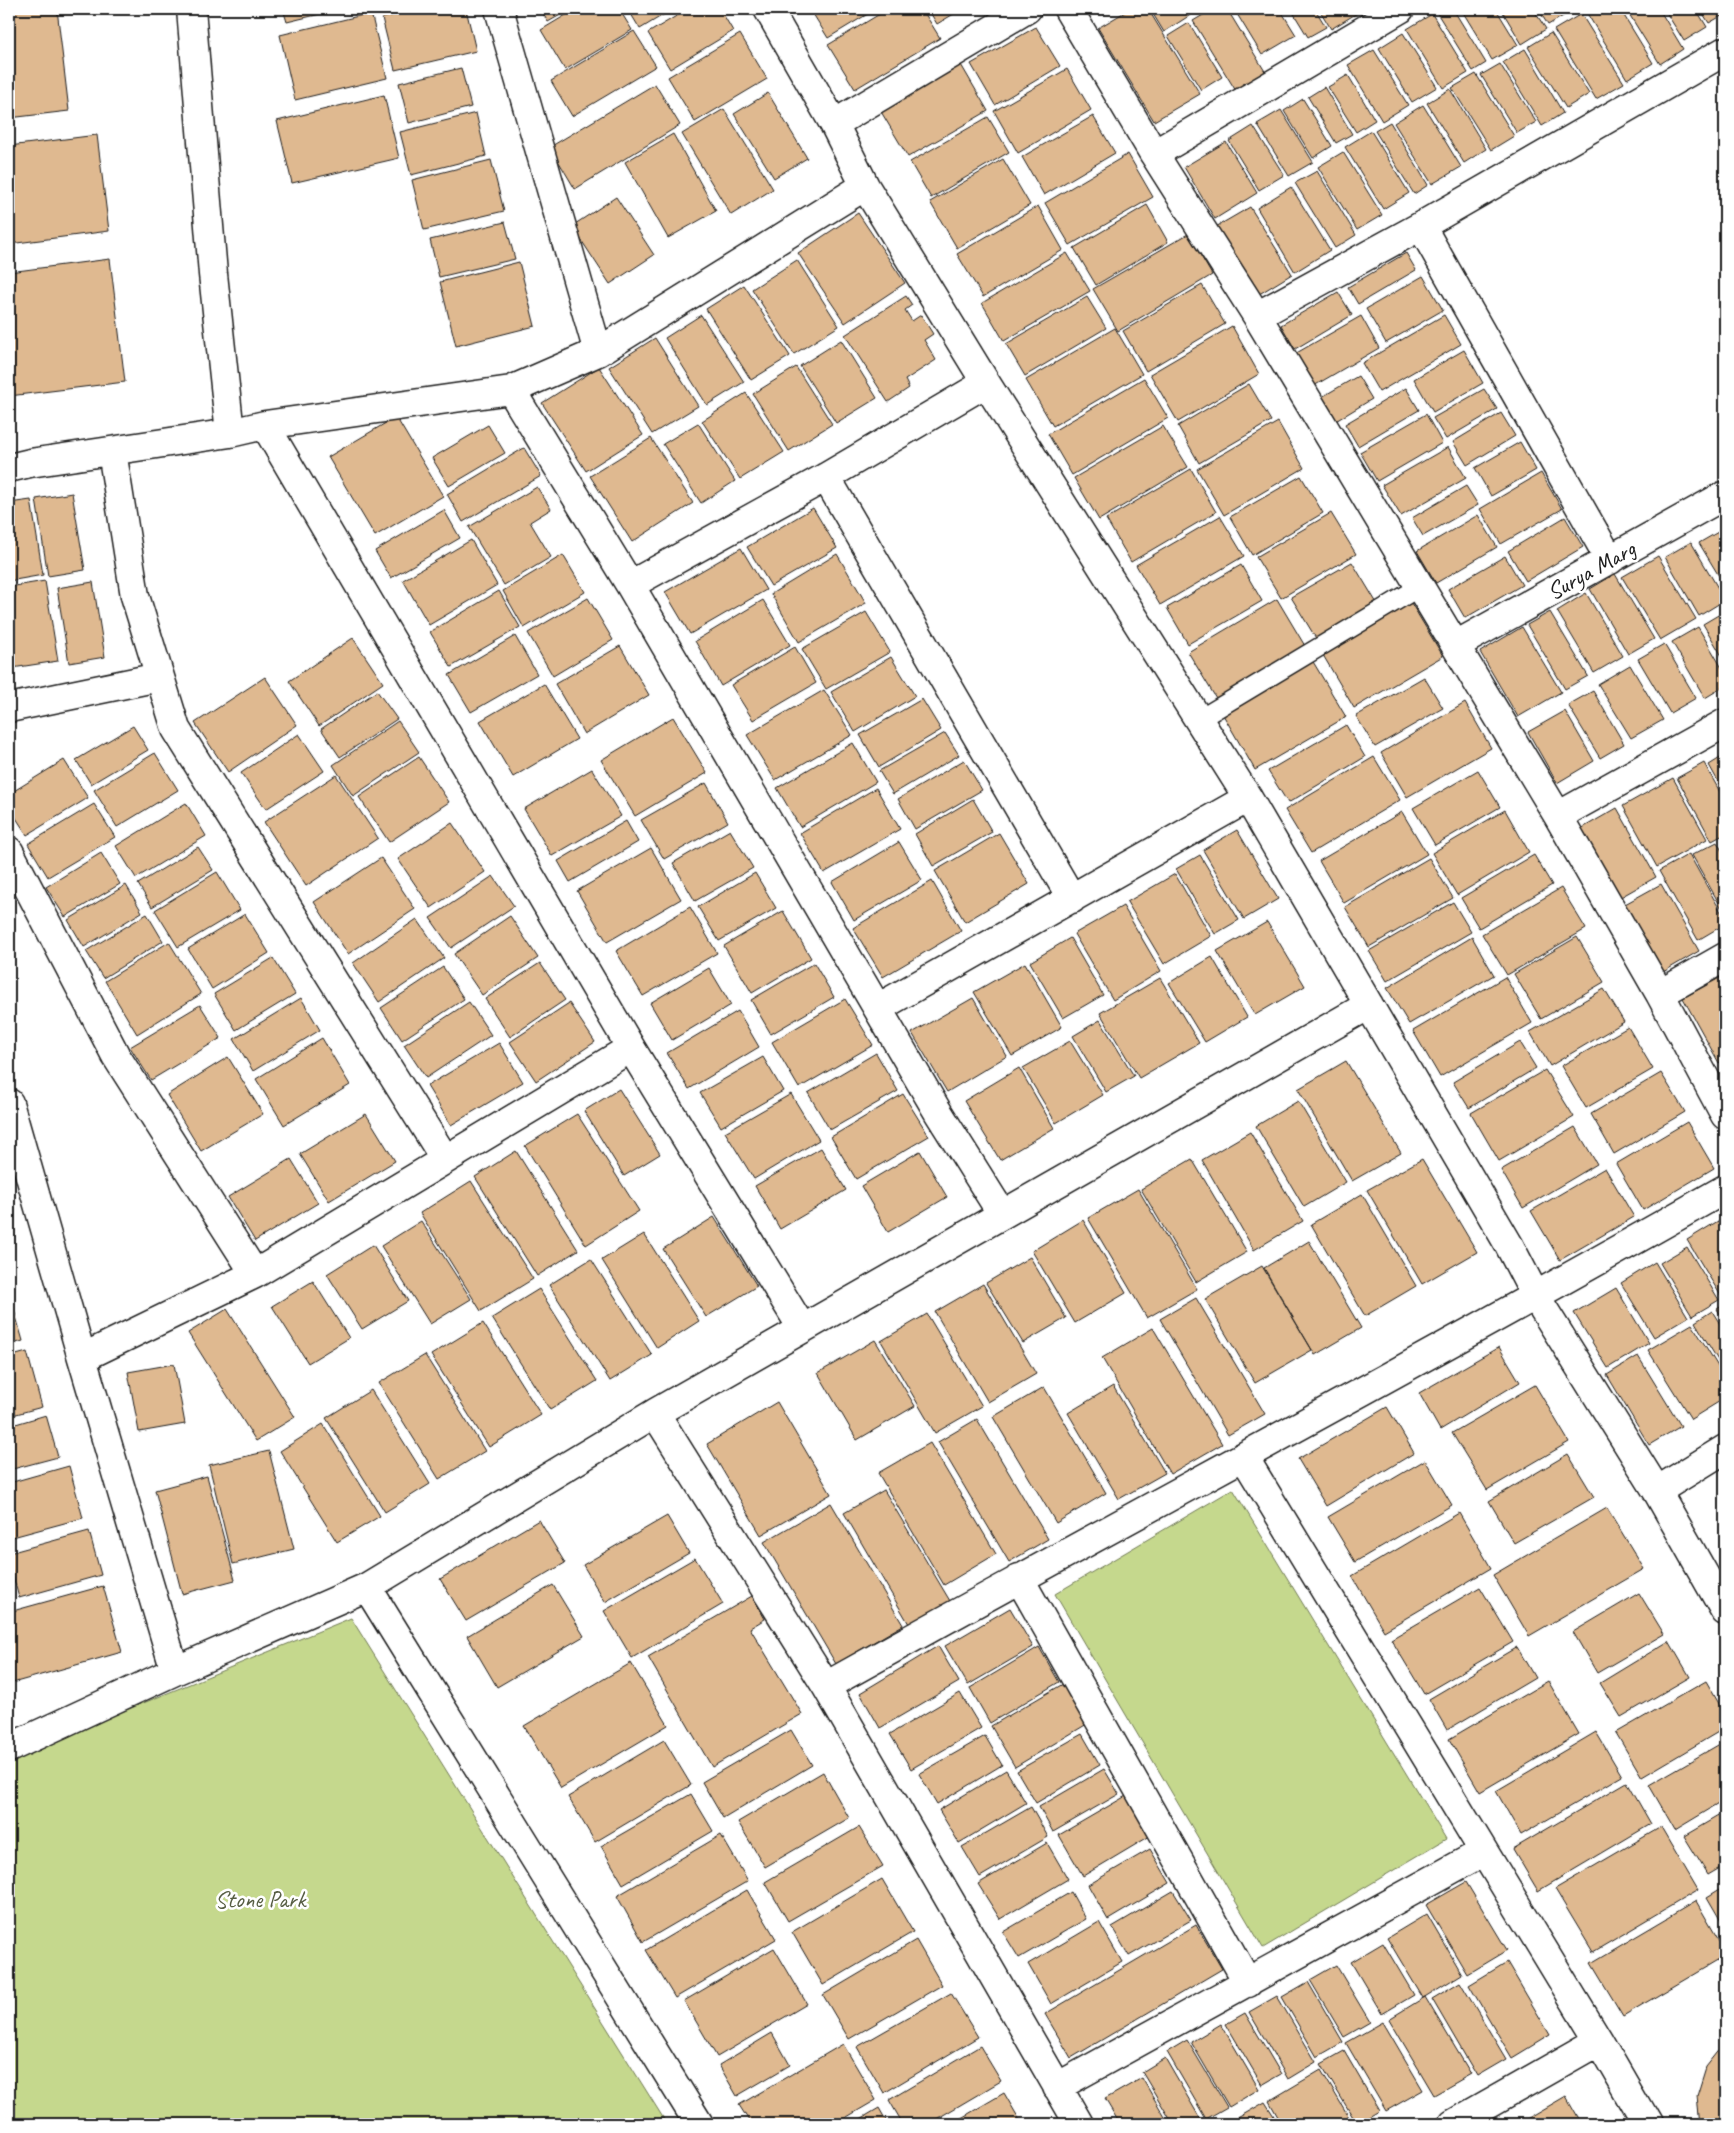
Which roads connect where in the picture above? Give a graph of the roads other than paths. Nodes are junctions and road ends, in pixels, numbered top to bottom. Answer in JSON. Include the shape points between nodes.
{"nodes":[{"id":1,"x":191,"y":9,"type":"edge"},
{"id":2,"x":499,"y":9,"type":"edge"},
{"id":3,"x":768,"y":9,"type":"edge"},
{"id":4,"x":1027,"y":9,"type":"edge"},
{"id":5,"x":1068,"y":9,"type":"edge"},
{"id":6,"x":1400,"y":9,"type":"edge"},
{"id":7,"x":1725,"y":52,"type":"edge"},
{"id":8,"x":834,"y":124,"type":"junction"},
{"id":9,"x":1154,"y":154,"type":"junction"},
{"id":10,"x":865,"y":186,"type":"junction"},
{"id":11,"x":1421,"y":226,"type":"junction"},
{"id":12,"x":1258,"y":316,"type":"junction"},
{"id":13,"x":598,"y":352,"type":"junction"},
{"id":14,"x":986,"y":384,"type":"junction"},
{"id":15,"x":511,"y":390,"type":"junction"},
{"id":16,"x":265,"y":425,"type":"junction"},
{"id":17,"x":230,"y":433,"type":"junction"},
{"id":18,"x":112,"y":451,"type":"junction"},
{"id":19,"x":9,"y":468,"type":"edge"},
{"id":20,"x":826,"y":477,"type":"junction"},
{"id":21,"x":1725,"y":495,"type":"edge"},
{"id":22,"x":1610,"y":560,"type":"junction"},
{"id":23,"x":630,"y":585,"type":"junction"},
{"id":24,"x":1420,"y":586,"type":"junction"},
{"id":25,"x":1456,"y":645,"type":"junction"},
{"id":26,"x":159,"y":677,"type":"junction"},
{"id":27,"x":9,"y":708,"type":"edge"},
{"id":28,"x":1198,"y":720,"type":"junction"},
{"id":29,"x":1725,"y":723,"type":"edge"},
{"id":30,"x":1248,"y":798,"type":"junction"},
{"id":31,"x":1558,"y":816,"type":"junction"},
{"id":32,"x":9,"y":851,"type":"edge"},
{"id":33,"x":1072,"y":899,"type":"junction"},
{"id":34,"x":1725,"y":957,"type":"edge"},
{"id":35,"x":1660,"y":994,"type":"junction"},
{"id":36,"x":1369,"y":1005,"type":"junction"},
{"id":37,"x":878,"y":1008,"type":"junction"},
{"id":38,"x":631,"y":1048,"type":"junction"},
{"id":39,"x":9,"y":1103,"type":"edge"},
{"id":40,"x":1725,"y":1115,"type":"edge"},
{"id":41,"x":445,"y":1159,"type":"junction"},
{"id":42,"x":1725,"y":1189,"type":"edge"},
{"id":43,"x":1002,"y":1214,"type":"junction"},
{"id":44,"x":255,"y":1274,"type":"junction"},
{"id":45,"x":1536,"y":1297,"type":"junction"},
{"id":46,"x":802,"y":1328,"type":"junction"},
{"id":47,"x":82,"y":1358,"type":"junction"},
{"id":48,"x":655,"y":1413,"type":"junction"},
{"id":49,"x":1725,"y":1449,"type":"edge"},
{"id":50,"x":1244,"y":1457,"type":"junction"},
{"id":51,"x":1657,"y":1491,"type":"junction"},
{"id":52,"x":1019,"y":1578,"type":"junction"},
{"id":53,"x":367,"y":1587,"type":"junction"},
{"id":54,"x":1725,"y":1612,"type":"edge"},
{"id":55,"x":176,"y":1671,"type":"junction"},
{"id":56,"x":826,"y":1686,"type":"junction"},
{"id":57,"x":9,"y":1748,"type":"edge"},
{"id":58,"x":1483,"y":1852,"type":"junction"},
{"id":59,"x":1248,"y":1983,"type":"junction"},
{"id":60,"x":1599,"y":2041,"type":"junction"},
{"id":61,"x":1057,"y":2087,"type":"junction"},
{"id":62,"x":699,"y":2124,"type":"edge"},
{"id":63,"x":1079,"y":2124,"type":"edge"},
{"id":64,"x":1453,"y":2124,"type":"edge"},
{"id":65,"x":1648,"y":2124,"type":"edge"}],
"edges":[{"from":1,"to":17,"type":"street"},
{"from":2,"to":13,"type":"street"},
{"from":3,"to":8,"type":"street"},
{"from":4,"to":8,"type":"street"},
{"from":5,"to":9,"type":"street"},
{"from":6,"to":9,"type":"street"},
{"from":7,"to":11,"type":"street"},
{"from":8,"to":10,"type":"street"},
{"from":9,"to":12,"type":"street"},
{"from":10,"to":13,"type":"street"},
{"from":10,"to":14,"type":"street"},
{"from":11,"to":12,"type":"street"},
{"from":11,"to":22,"type":"street"},
{"from":12,"to":24,"type":"street"},
{"from":13,"to":15,"type":"street"},
{"from":14,"to":20,"type":"street"},
{"from":14,"to":28,"type":"street"},
{"from":15,"to":16,"type":"street"},
{"from":15,"to":23,"type":"street"},
{"from":16,"to":17,"type":"street"},
{"from":16,"to":38,"type":"street"},
{"from":17,"to":18,"type":"street"},
{"from":18,"to":19,"type":"street"},
{"from":18,"to":26,"type":"street","via":[[136,596]]},
{"from":20,"to":23,"type":"street"},
{"from":20,"to":33,"type":"street"},
{"from":21,"to":22,"type":"street","name":"Surya Marg"},
{"from":22,"to":25,"type":"street","name":"Surya Marg"},
{"from":23,"to":37,"type":"street"},
{"from":24,"to":25,"type":"street"},
{"from":24,"to":28,"type":"lane"},
{"from":25,"to":31,"type":"street"},
{"from":26,"to":27,"type":"street"},
{"from":26,"to":41,"type":"street","via":[[176,729]]},
{"from":28,"to":30,"type":"street"},
{"from":29,"to":31,"type":"street"},
{"from":30,"to":33,"type":"street"},
{"from":30,"to":36,"type":"street"},
{"from":31,"to":35,"type":"street"},
{"from":32,"to":44,"type":"street","via":[[116,1056]]},
{"from":33,"to":37,"type":"street"},
{"from":34,"to":35,"type":"street"},
{"from":35,"to":40,"type":"street"},
{"from":36,"to":43,"type":"street"},
{"from":36,"to":45,"type":"street"},
{"from":37,"to":43,"type":"street"},
{"from":38,"to":41,"type":"street"},
{"from":38,"to":46,"type":"street"},
{"from":39,"to":47,"type":"street"},
{"from":41,"to":44,"type":"street"},
{"from":42,"to":45,"type":"street"},
{"from":43,"to":46,"type":"street"},
{"from":44,"to":47,"type":"street"},
{"from":45,"to":50,"type":"street"},
{"from":45,"to":51,"type":"street"},
{"from":46,"to":48,"type":"street"},
{"from":47,"to":55,"type":"street"},
{"from":48,"to":53,"type":"street"},
{"from":48,"to":56,"type":"street"},
{"from":49,"to":51,"type":"street"},
{"from":50,"to":52,"type":"street"},
{"from":50,"to":58,"type":"street"},
{"from":51,"to":54,"type":"street"},
{"from":52,"to":56,"type":"street"},
{"from":52,"to":59,"type":"street"},
{"from":53,"to":55,"type":"street"},
{"from":53,"to":62,"type":"street"},
{"from":55,"to":57,"type":"street"},
{"from":56,"to":61,"type":"street"},
{"from":58,"to":59,"type":"street"},
{"from":58,"to":60,"type":"street"},
{"from":59,"to":61,"type":"street"},
{"from":60,"to":64,"type":"street"},
{"from":60,"to":65,"type":"street"},
{"from":61,"to":63,"type":"street"}]}
